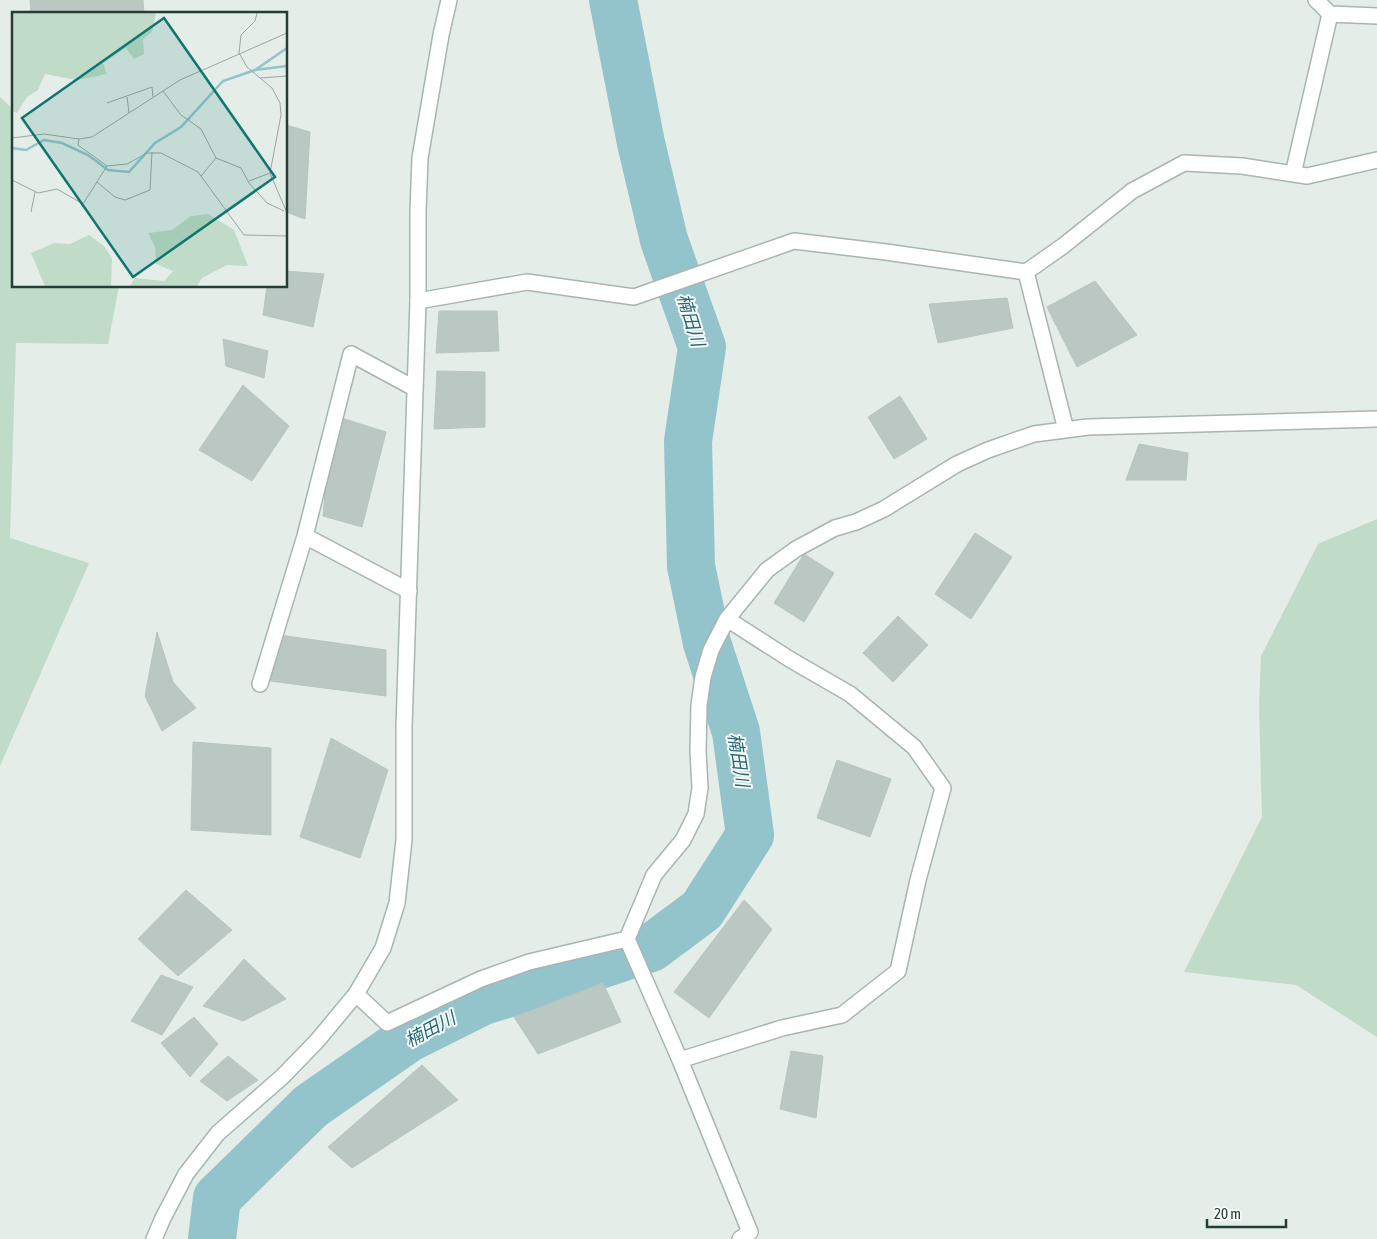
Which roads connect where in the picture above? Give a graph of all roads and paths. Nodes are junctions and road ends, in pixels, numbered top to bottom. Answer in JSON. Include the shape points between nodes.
{"nodes":[{"id":1,"x":449,"y":0,"type":"edge"},
{"id":2,"x":1316,"y":0,"type":"edge"},
{"id":3,"x":1330,"y":14,"type":"junction"},
{"id":4,"x":1377,"y":16,"type":"edge"},
{"id":5,"x":1377,"y":160,"type":"edge"},
{"id":6,"x":1293,"y":174,"type":"junction"},
{"id":7,"x":1026,"y":272,"type":"junction"},
{"id":8,"x":418,"y":301,"type":"junction"},
{"id":9,"x":414,"y":388,"type":"junction"},
{"id":10,"x":1377,"y":419,"type":"edge"},
{"id":11,"x":1066,"y":430,"type":"junction"},
{"id":12,"x":305,"y":536,"type":"junction"},
{"id":13,"x":408,"y":591,"type":"junction"},
{"id":14,"x":727,"y":620,"type":"junction"},
{"id":15,"x":260,"y":684,"type":"dead end"},
{"id":16,"x":629,"y":944,"type":"junction"},
{"id":17,"x":356,"y":994,"type":"junction"},
{"id":18,"x":680,"y":1060,"type":"junction"},
{"id":19,"x":154,"y":1239,"type":"edge"},
{"id":20,"x":740,"y":1239,"type":"edge"}],
"edges":[{"from":1,"to":8,"type":"street","via":[[420,158]]},
{"from":2,"to":3,"type":"street"},
{"from":3,"to":4,"type":"street"},
{"from":3,"to":6,"type":"street"},
{"from":5,"to":6,"type":"street","via":[[1307,176]]},
{"from":6,"to":7,"type":"street","via":[[1242,166],[1184,163],[1132,191]]},
{"from":7,"to":8,"type":"street","via":[[794,241],[634,297],[527,282]]},
{"from":7,"to":11,"type":"street"},
{"from":8,"to":9,"type":"street"},
{"from":9,"to":12,"type":"street","via":[[351,354]]},
{"from":9,"to":13,"type":"street"},
{"from":10,"to":11,"type":"street"},
{"from":11,"to":14,"type":"street","via":[[1034,434],[988,450],[957,464],[884,509],[835,528],[796,549],[767,570]]},
{"from":12,"to":13,"type":"street"},
{"from":12,"to":15,"type":"street"},
{"from":13,"to":17,"type":"street","via":[[404,840],[397,903],[382,948]]},
{"from":14,"to":16,"type":"street","via":[[711,650],[703,678],[699,705],[700,788],[696,814],[683,840],[654,875]]},
{"from":14,"to":18,"type":"street","via":[[850,694],[914,746],[943,788],[898,971],[842,1015],[782,1028]]},
{"from":16,"to":17,"type":"street","via":[[529,962],[482,979],[386,1023]]},
{"from":16,"to":18,"type":"street"},
{"from":17,"to":19,"type":"street","via":[[317,1041],[218,1133],[186,1174]]},
{"from":18,"to":20,"type":"street","via":[[750,1232]]}]}
